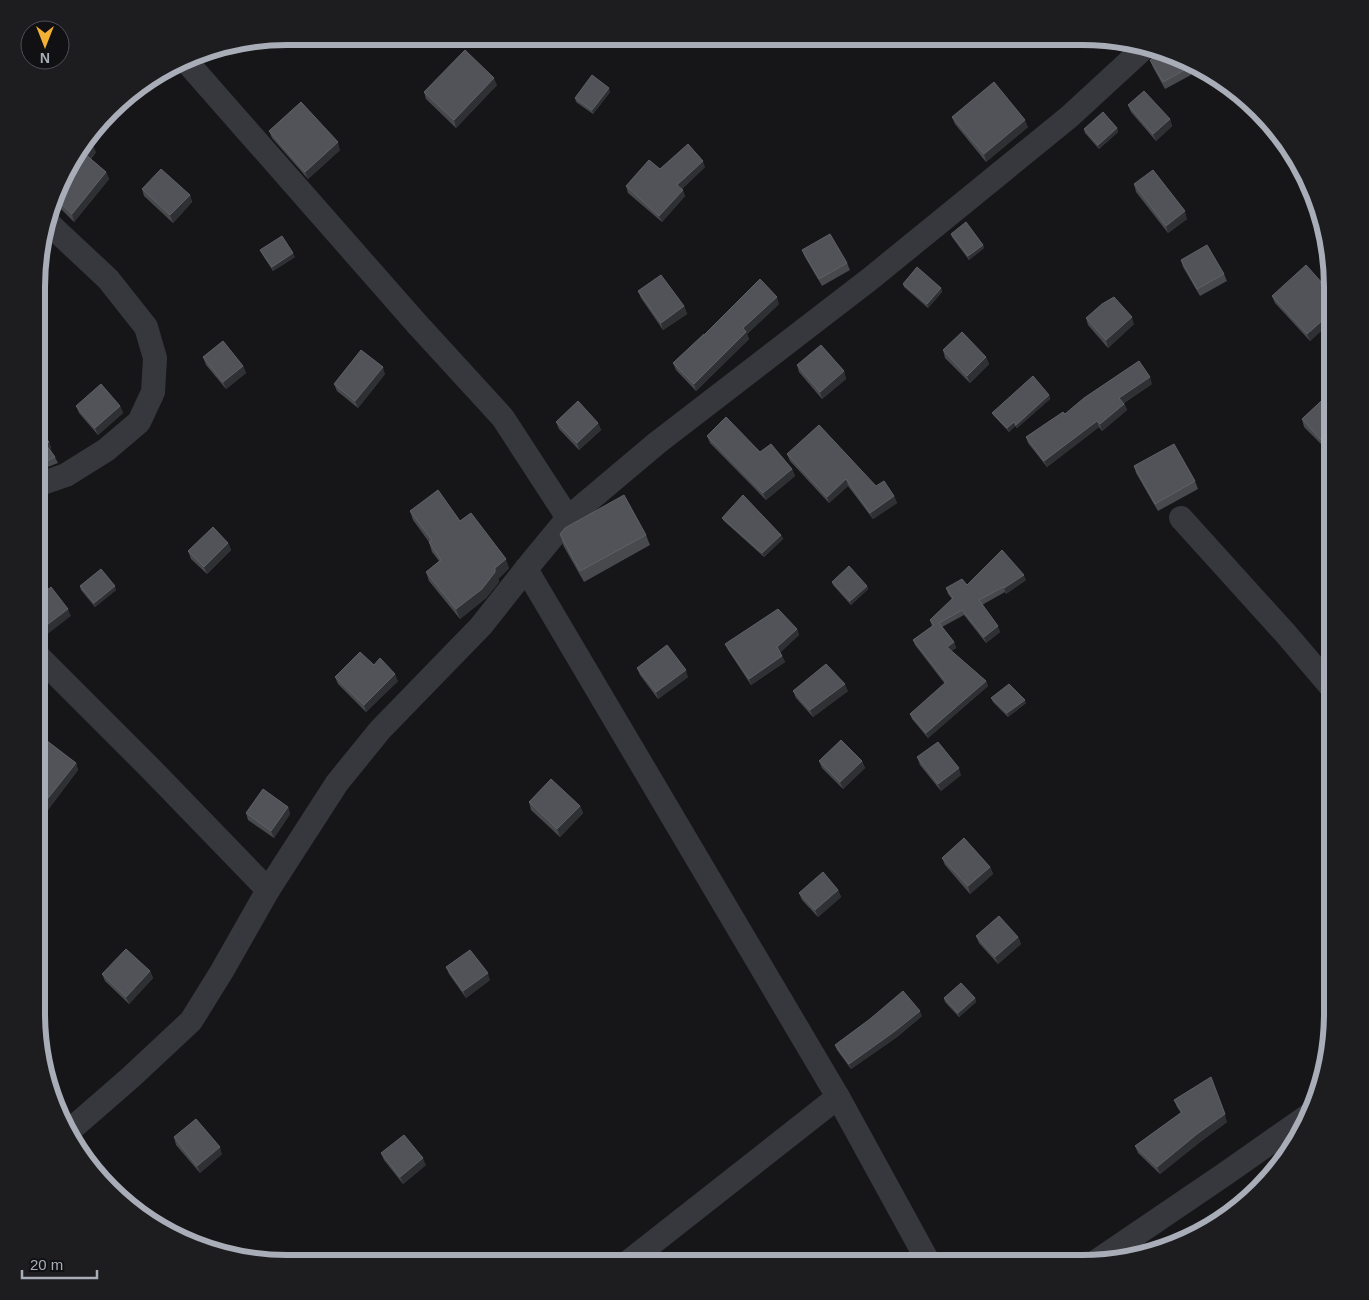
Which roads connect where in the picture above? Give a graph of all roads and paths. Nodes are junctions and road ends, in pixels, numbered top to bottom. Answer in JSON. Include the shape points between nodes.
{"nodes":[{"id":1,"x":1140,"y":52,"type":"edge"},
{"id":2,"x":190,"y":65,"type":"edge"},
{"id":3,"x":52,"y":227,"type":"edge"},
{"id":4,"x":45,"y":482,"type":"edge"},
{"id":5,"x":568,"y":518,"type":"junction"},
{"id":6,"x":1182,"y":518,"type":"dead end"},
{"id":7,"x":526,"y":569,"type":"junction"},
{"id":8,"x":45,"y":663,"type":"edge"},
{"id":9,"x":1324,"y":679,"type":"edge"},
{"id":10,"x":268,"y":890,"type":"junction"},
{"id":11,"x":838,"y":1097,"type":"junction"},
{"id":12,"x":1298,"y":1122,"type":"edge"},
{"id":13,"x":74,"y":1127,"type":"edge"},
{"id":14,"x":1108,"y":1253,"type":"edge"},
{"id":15,"x":637,"y":1255,"type":"edge"},
{"id":16,"x":925,"y":1255,"type":"edge"}],
"edges":[{"from":1,"to":5,"type":"street","via":[[1069,117],[908,248],[657,443]]},
{"from":2,"to":5,"type":"street","via":[[503,418]]},
{"from":3,"to":4,"type":"street","via":[[108,279],[146,327],[156,358],[153,392],[139,422],[106,450],[66,475]]},
{"from":5,"to":7,"type":"street"},
{"from":6,"to":9,"type":"street"},
{"from":7,"to":10,"type":"street","via":[[482,626],[380,730],[337,783]]},
{"from":7,"to":11,"type":"street"},
{"from":8,"to":10,"type":"street"},
{"from":10,"to":13,"type":"street","via":[[191,1021]]},
{"from":11,"to":15,"type":"street"},
{"from":11,"to":16,"type":"street"},
{"from":12,"to":14,"type":"street"}]}
